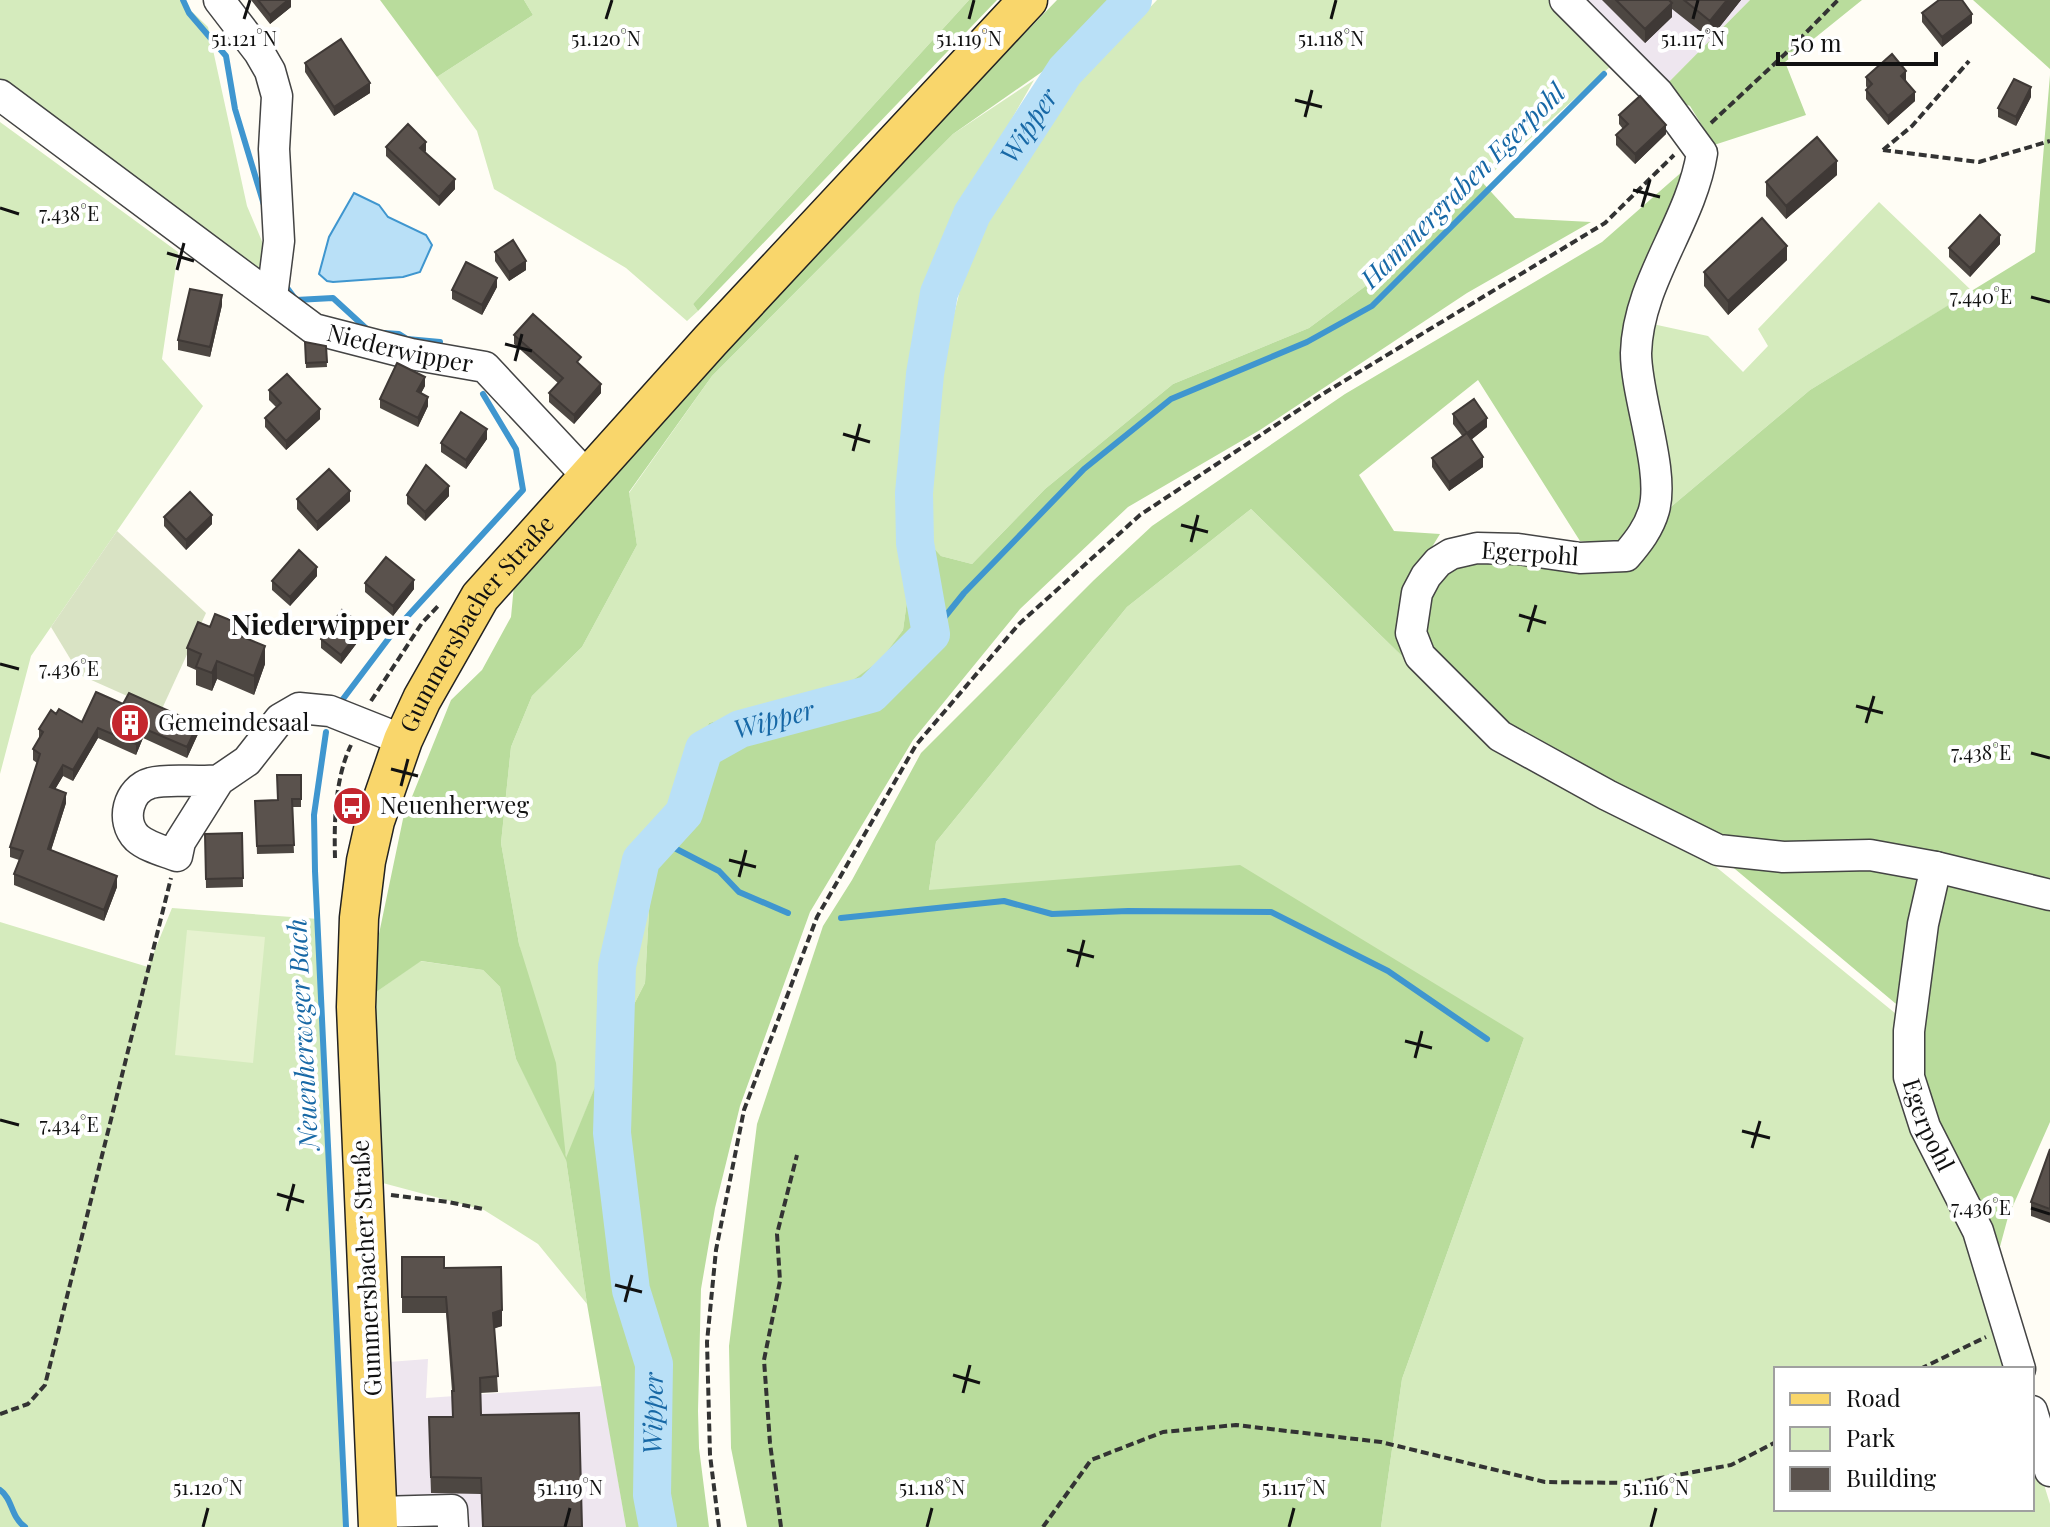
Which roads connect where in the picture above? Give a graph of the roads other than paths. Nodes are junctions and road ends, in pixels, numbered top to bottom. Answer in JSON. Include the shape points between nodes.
{"nodes":[{"id":1,"x":219,"y":0,"type":"edge"},
{"id":2,"x":1028,"y":0,"type":"edge"},
{"id":3,"x":1565,"y":0,"type":"edge"},
{"id":4,"x":0,"y":95,"type":"edge"},
{"id":5,"x":272,"y":297,"type":"junction"},
{"id":6,"x":587,"y":476,"type":"junction"},
{"id":7,"x":403,"y":740,"type":"junction"},
{"id":8,"x":219,"y":780,"type":"junction"},
{"id":9,"x":1936,"y":867,"type":"junction"},
{"id":10,"x":2050,"y":895,"type":"edge"},
{"id":11,"x":2019,"y":1367,"type":"edge"},
{"id":12,"x":2034,"y":1418,"type":"edge"},
{"id":13,"x":2050,"y":1471,"type":"edge"},
{"id":14,"x":378,"y":1520,"type":"edge"},
{"id":15,"x":453,"y":1527,"type":"edge"}],
"edges":[{"from":1,"to":5,"type":"street","via":[[259,52],[277,96],[279,241]]},
{"from":2,"to":6,"type":"main road","name":"Gummersbacher Straße"},
{"from":3,"to":9,"type":"street","name":"Egerpohl","via":[[1658,93],[1702,153],[1689,204],[1640,316],[1636,356],[1655,474],[1655,508],[1626,556],[1580,558],[1477,548],[1438,562],[1417,593],[1411,633],[1420,656],[1500,736],[1718,850],[1783,857],[1870,855]]},
{"from":4,"to":5,"type":"street","name":"Niederwipper"},
{"from":5,"to":6,"type":"street","name":"Niederwipper","via":[[314,329],[485,367]]},
{"from":6,"to":7,"type":"main road","name":"Gummersbacher Straße","via":[[480,597]]},
{"from":7,"to":8,"type":"street","via":[[330,711],[299,708],[280,719],[247,761]]},
{"from":7,"to":14,"type":"main road","name":"Gummersbacher Straße","via":[[375,821],[359,918],[356,1007]]},
{"from":8,"to":8,"type":"street","via":[[180,842],[177,856],[136,836],[128,824],[129,804],[148,784]]},
{"from":9,"to":10,"type":"street","name":"Egerpohl"},
{"from":9,"to":11,"type":"street","name":"Egerpohl","via":[[1909,1031],[1909,1077],[1925,1127],[1978,1231]]},
{"from":12,"to":13,"type":"street"},
{"from":14,"to":15,"type":"street","via":[[452,1510]]}]}
